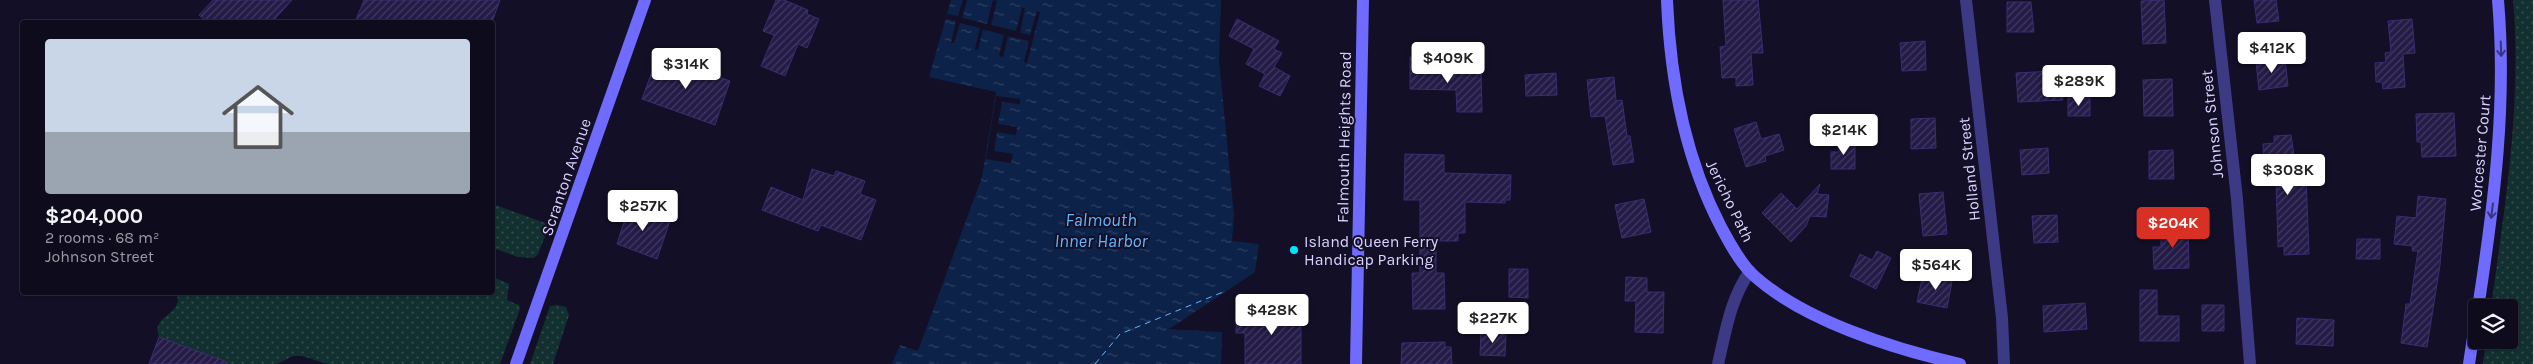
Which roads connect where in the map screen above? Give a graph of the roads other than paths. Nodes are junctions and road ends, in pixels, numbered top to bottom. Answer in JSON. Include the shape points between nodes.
{"nodes":[{"id":1,"x":645,"y":0,"type":"edge"},
{"id":2,"x":1363,"y":0,"type":"edge"},
{"id":3,"x":1667,"y":0,"type":"edge"},
{"id":4,"x":1966,"y":0,"type":"edge"},
{"id":5,"x":2215,"y":0,"type":"edge"},
{"id":6,"x":2498,"y":0,"type":"edge"},
{"id":7,"x":1750,"y":271,"type":"junction"},
{"id":8,"x":2479,"y":299,"type":"edge"},
{"id":9,"x":2471,"y":349,"type":"edge"},
{"id":10,"x":516,"y":364,"type":"edge"},
{"id":11,"x":1356,"y":364,"type":"edge"},
{"id":12,"x":1718,"y":364,"type":"edge"},
{"id":13,"x":1960,"y":364,"type":"edge"},
{"id":14,"x":2004,"y":364,"type":"edge"},
{"id":15,"x":2250,"y":364,"type":"edge"},
{"id":16,"x":2469,"y":364,"type":"edge"}],
"edges":[{"from":1,"to":10,"type":"street","name":"Scranton Avenue"},
{"from":2,"to":11,"type":"street","name":"Falmouth Heights Road"},
{"from":3,"to":7,"type":"street","name":"Jericho Path","via":[[1672,64],[1692,160],[1731,246]]},
{"from":4,"to":14,"type":"street","name":"Holland Street","via":[[2001,308]]},
{"from":5,"to":15,"type":"street","name":"Johnson Street","via":[[2237,199]]},
{"from":6,"to":8,"type":"street","name":"Worcester Court","one_way":true,"via":[[2502,55],[2500,132]]},
{"from":7,"to":12,"type":"street","via":[[1737,289]]},
{"from":7,"to":13,"type":"street","name":"Jericho Path","via":[[1788,299],[1846,329],[1896,348]]},
{"from":9,"to":16,"type":"street"}]}
